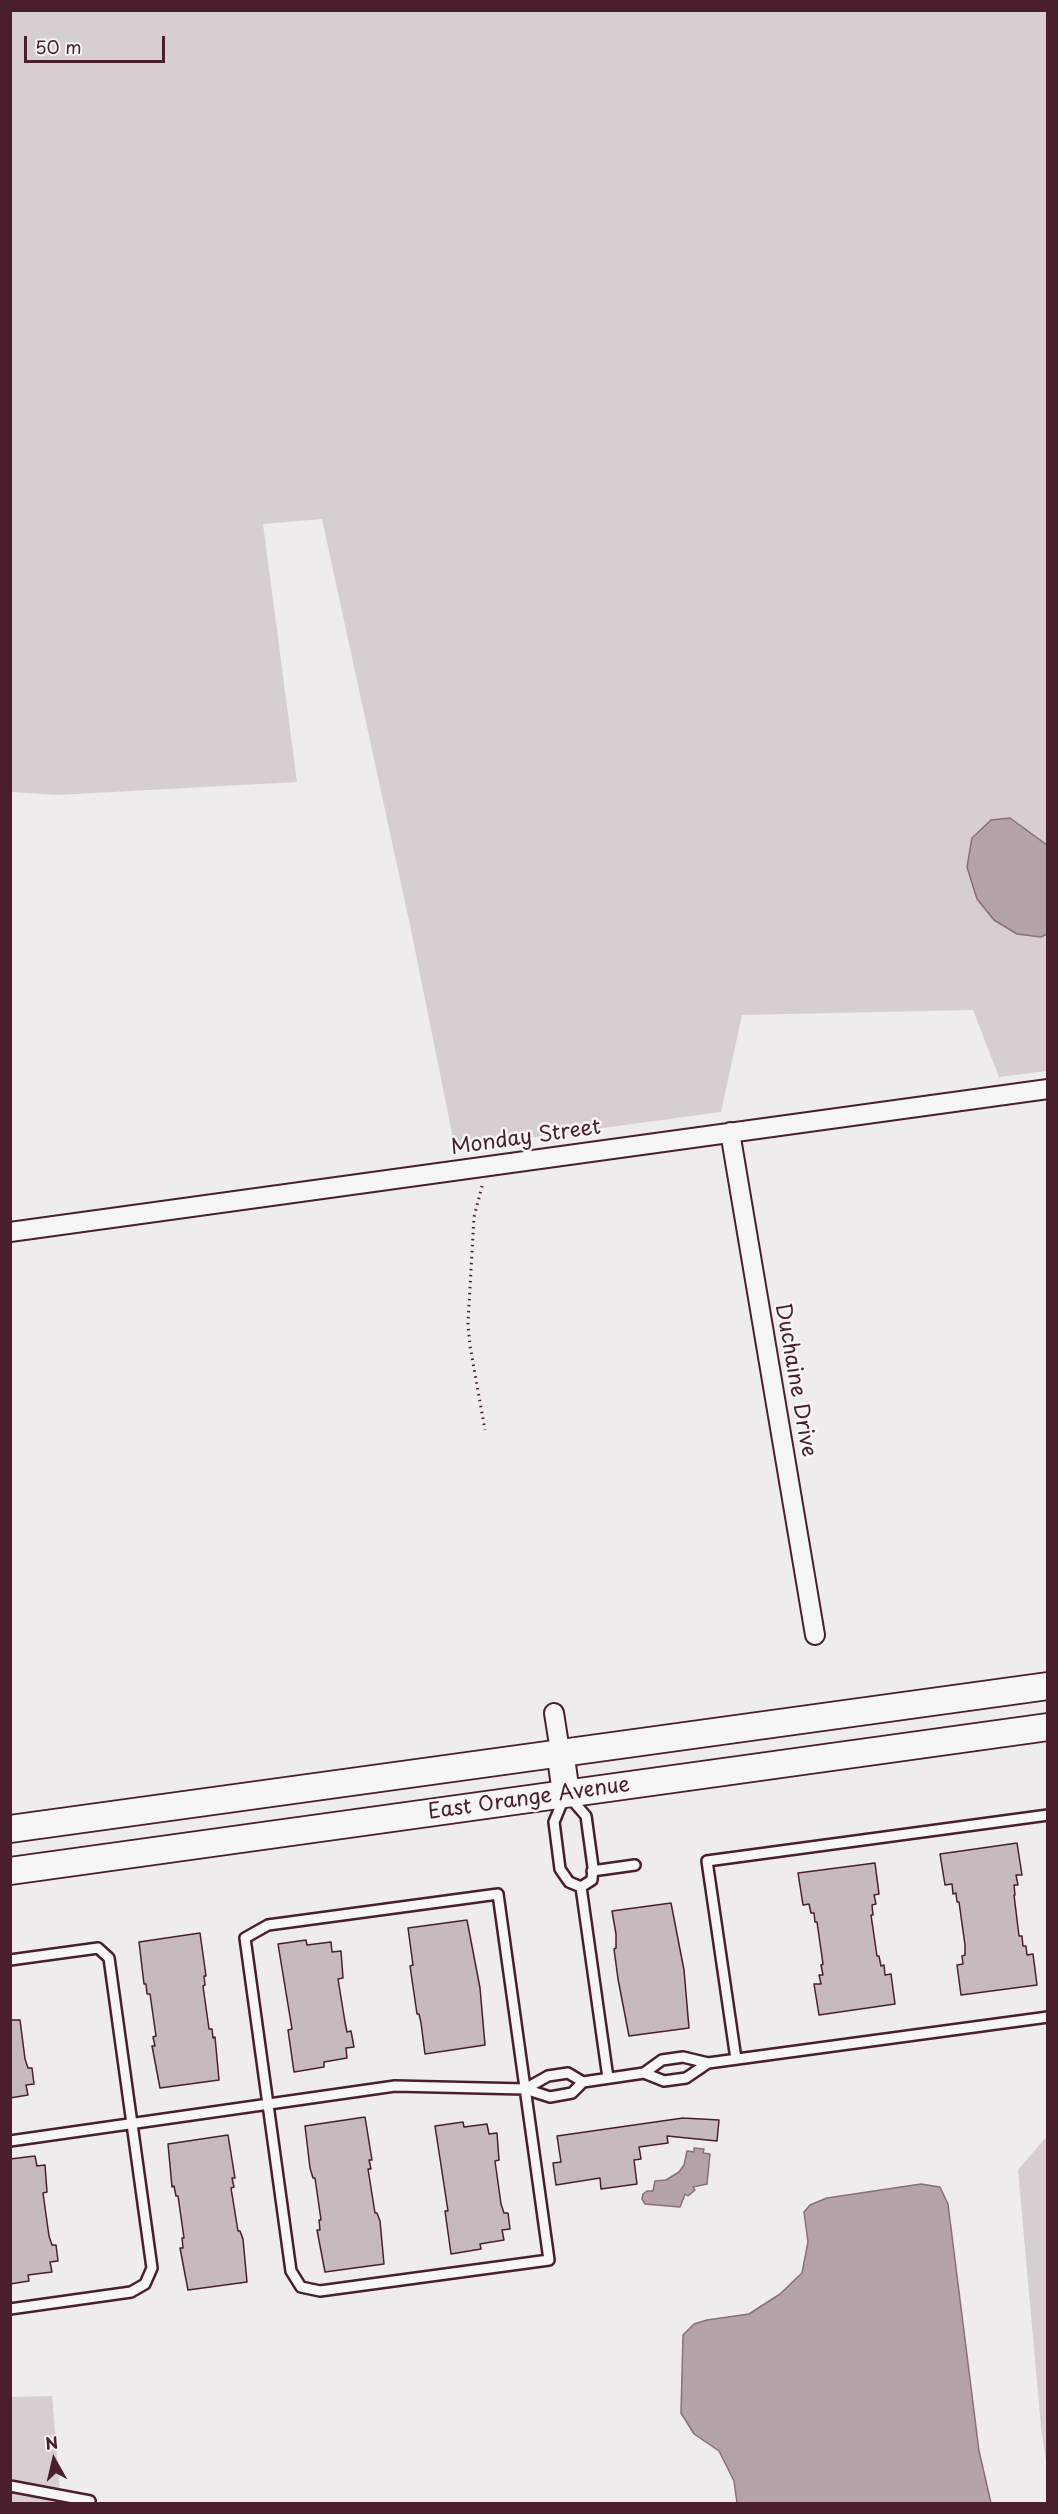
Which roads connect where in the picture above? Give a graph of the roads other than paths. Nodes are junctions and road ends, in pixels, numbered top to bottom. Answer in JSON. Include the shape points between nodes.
{"nodes":[{"id":1,"x":1047,"y":1089,"type":"edge"},
{"id":2,"x":730,"y":1132,"type":"junction"},
{"id":3,"x":10,"y":1232,"type":"edge"},
{"id":4,"x":815,"y":1635,"type":"dead end"},
{"id":5,"x":1047,"y":1686,"type":"edge"},
{"id":6,"x":554,"y":1713,"type":"dead end"},
{"id":7,"x":1047,"y":1727,"type":"edge"},
{"id":8,"x":560,"y":1751,"type":"junction"},
{"id":9,"x":566,"y":1793,"type":"junction"},
{"id":10,"x":1047,"y":1815,"type":"edge"},
{"id":11,"x":10,"y":1829,"type":"edge"},
{"id":12,"x":635,"y":1865,"type":"dead end"},
{"id":13,"x":10,"y":1871,"type":"edge"},
{"id":14,"x":592,"y":1871,"type":"junction"},
{"id":15,"x":581,"y":1887,"type":"junction"},
{"id":16,"x":10,"y":1960,"type":"edge"},
{"id":17,"x":1047,"y":2017,"type":"edge"},
{"id":18,"x":736,"y":2059,"type":"junction"},
{"id":19,"x":708,"y":2063,"type":"junction"},
{"id":20,"x":644,"y":2073,"type":"junction"},
{"id":21,"x":608,"y":2078,"type":"junction"},
{"id":22,"x":583,"y":2082,"type":"junction"},
{"id":23,"x":525,"y":2089,"type":"junction"},
{"id":24,"x":269,"y":2104,"type":"junction"},
{"id":25,"x":132,"y":2124,"type":"junction"},
{"id":26,"x":10,"y":2141,"type":"edge"},
{"id":27,"x":10,"y":2309,"type":"edge"},
{"id":28,"x":10,"y":2486,"type":"edge"},
{"id":29,"x":90,"y":2500,"type":"dead end"}],
"edges":[{"from":1,"to":2,"type":"street","name":"Monday Street"},
{"from":2,"to":3,"type":"street","name":"Monday Street"},
{"from":2,"to":4,"type":"street","name":"Duchaine Drive"},
{"from":5,"to":8,"type":"street","name":"East Orange Avenue"},
{"from":6,"to":8,"type":"street"},
{"from":7,"to":9,"type":"street","name":"East Orange Avenue"},
{"from":8,"to":9,"type":"street"},
{"from":8,"to":11,"type":"street","name":"East Orange Avenue"},
{"from":9,"to":13,"type":"street","name":"East Orange Avenue"},
{"from":9,"to":14,"type":"lane","via":[[586,1816]]},
{"from":9,"to":15,"type":"lane","via":[[554,1822],[560,1869],[569,1882]]},
{"from":10,"to":18,"type":"lane","via":[[707,1861]]},
{"from":12,"to":14,"type":"lane"},
{"from":14,"to":15,"type":"lane","via":[[591,1880]]},
{"from":15,"to":21,"type":"lane"},
{"from":16,"to":25,"type":"lane","via":[[98,1948],[109,1958]]},
{"from":17,"to":18,"type":"lane"},
{"from":18,"to":19,"type":"lane"},
{"from":19,"to":20,"type":"lane","via":[[683,2057],[662,2060]]},
{"from":19,"to":20,"type":"lane","via":[[686,2078],[664,2081]]},
{"from":20,"to":21,"type":"lane"},
{"from":21,"to":22,"type":"lane"},
{"from":22,"to":23,"type":"lane","via":[[568,2073],[548,2076]]},
{"from":22,"to":23,"type":"lane","via":[[572,2093],[550,2097]]},
{"from":23,"to":24,"type":"lane","via":[[396,2086]]},
{"from":23,"to":24,"type":"lane","via":[[549,2260],[320,2291],[301,2287],[291,2271]]},
{"from":23,"to":24,"type":"lane","via":[[498,1893],[268,1925],[245,1938]]},
{"from":24,"to":25,"type":"lane"},
{"from":25,"to":26,"type":"lane"},
{"from":25,"to":27,"type":"lane","via":[[152,2268],[145,2284],[131,2292]]},
{"from":28,"to":29,"type":"lane"}]}
